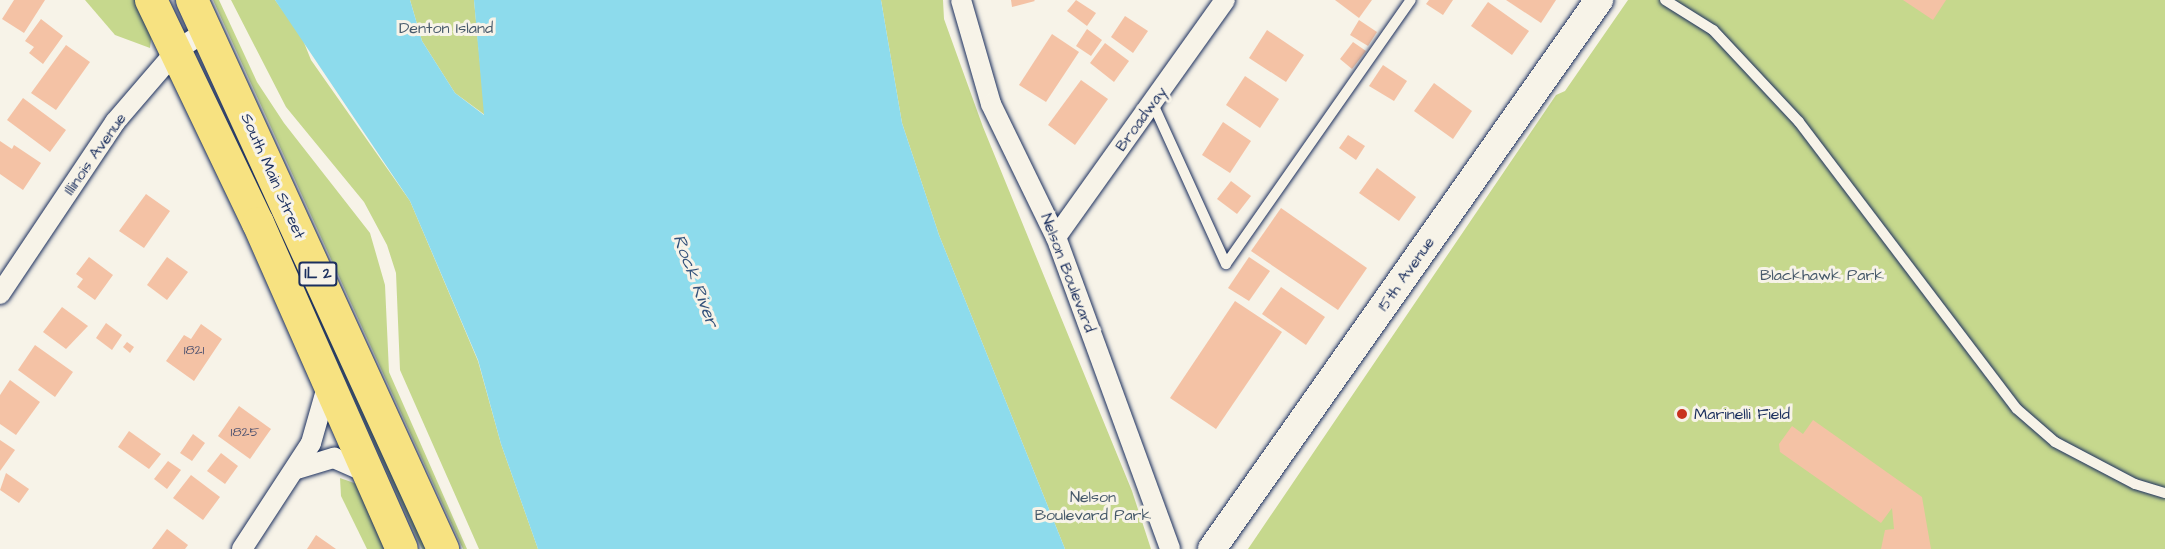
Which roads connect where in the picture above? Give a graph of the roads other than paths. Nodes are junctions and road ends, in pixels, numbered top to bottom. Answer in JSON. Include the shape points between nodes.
{"nodes":[{"id":1,"x":151,"y":0,"type":"edge"},
{"id":2,"x":192,"y":0,"type":"edge"},
{"id":3,"x":961,"y":0,"type":"edge"},
{"id":4,"x":1225,"y":0,"type":"edge"},
{"id":5,"x":1411,"y":0,"type":"edge"},
{"id":6,"x":1599,"y":0,"type":"edge"},
{"id":7,"x":1665,"y":0,"type":"edge"},
{"id":8,"x":208,"y":30,"type":"junction"},
{"id":9,"x":177,"y":50,"type":"junction"},
{"id":10,"x":1153,"y":104,"type":"junction"},
{"id":11,"x":1056,"y":237,"type":"junction"},
{"id":12,"x":0,"y":294,"type":"edge"},
{"id":13,"x":327,"y":387,"type":"junction"},
{"id":14,"x":297,"y":469,"type":"junction"},
{"id":15,"x":367,"y":473,"type":"junction"},
{"id":16,"x":2165,"y":493,"type":"edge"},
{"id":17,"x":242,"y":549,"type":"edge"},
{"id":18,"x":402,"y":549,"type":"edge"},
{"id":19,"x":443,"y":549,"type":"edge"},
{"id":20,"x":1170,"y":549,"type":"edge"},
{"id":21,"x":1212,"y":549,"type":"edge"}],
"edges":[{"from":1,"to":9,"type":"main road","name":"South Main Street","number":"IL 2"},
{"from":2,"to":8,"type":"main road","name":"South Main Street","number":"IL 2"},
{"from":3,"to":11,"type":"street","name":"Nelson Boulevard","via":[[991,104]]},
{"from":4,"to":10,"type":"street","name":"Broadway"},
{"from":5,"to":10,"type":"lane","via":[[1226,264]]},
{"from":6,"to":21,"type":"main road","name":"15th Avenue"},
{"from":7,"to":16,"type":"lane","via":[[1713,30],[1799,122],[2017,409],[2055,442],[2135,484]]},
{"from":8,"to":9,"type":"street","name":"Illinois Avenue"},
{"from":8,"to":19,"type":"main road","name":"South Main Street","number":"IL 2"},
{"from":9,"to":12,"type":"street","name":"Illinois Avenue","via":[[115,122]]},
{"from":9,"to":13,"type":"main road","name":"South Main Street","number":"IL 2"},
{"from":10,"to":11,"type":"street","name":"Broadway"},
{"from":11,"to":20,"type":"street","name":"Nelson Boulevard"},
{"from":13,"to":14,"type":"street","via":[[312,443]]},
{"from":13,"to":15,"type":"main road","name":"South Main Street","number":"IL 2"},
{"from":14,"to":15,"type":"street","via":[[334,458]]},
{"from":14,"to":17,"type":"street"},
{"from":15,"to":18,"type":"main road","name":"South Main Street","number":"IL 2"}]}
